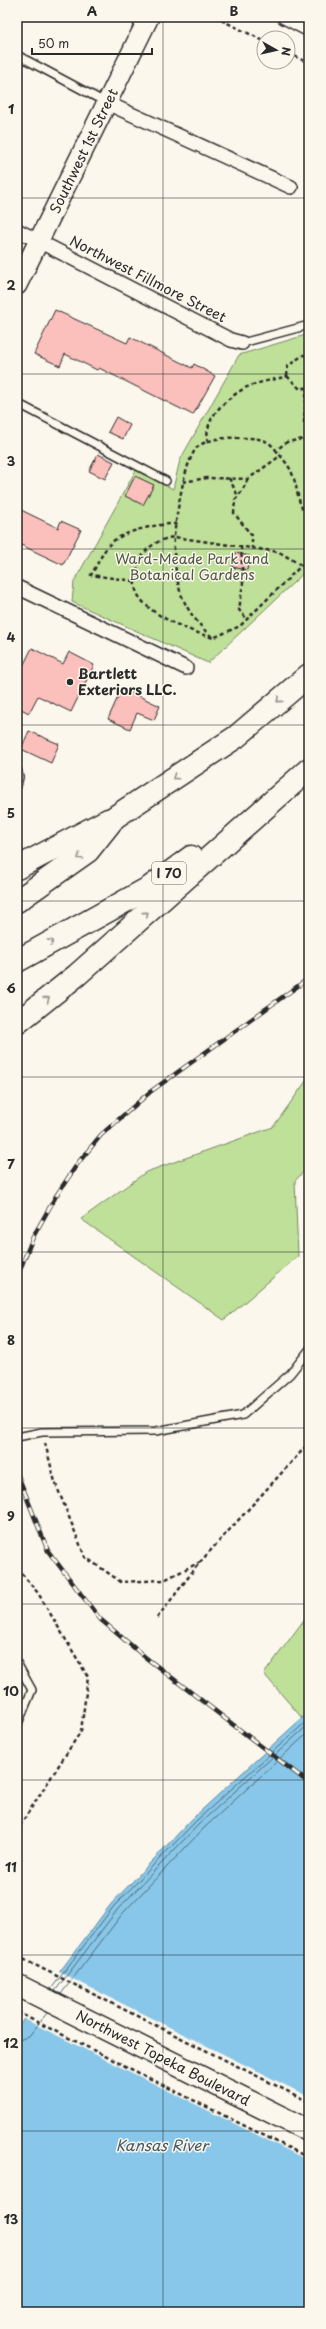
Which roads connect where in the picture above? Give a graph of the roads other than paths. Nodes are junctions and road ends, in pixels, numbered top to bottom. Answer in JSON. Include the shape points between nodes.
{"nodes":[{"id":1,"x":149,"y":17,"type":"edge"},
{"id":2,"x":284,"y":17,"type":"edge"},
{"id":3,"x":309,"y":30,"type":"edge"},
{"id":4,"x":17,"y":55,"type":"edge"},
{"id":5,"x":107,"y":103,"type":"junction"},
{"id":6,"x":291,"y":187,"type":"dead end"},
{"id":7,"x":17,"y":230,"type":"edge"},
{"id":8,"x":40,"y":242,"type":"junction"},
{"id":9,"x":17,"y":285,"type":"edge"},
{"id":10,"x":309,"y":326,"type":"edge"},
{"id":11,"x":242,"y":343,"type":"joint"},
{"id":12,"x":17,"y":402,"type":"edge"},
{"id":13,"x":166,"y":481,"type":"dead end"},
{"id":14,"x":17,"y":587,"type":"edge"},
{"id":15,"x":186,"y":668,"type":"dead end"},
{"id":16,"x":309,"y":675,"type":"edge"},
{"id":17,"x":309,"y":768,"type":"edge"},
{"id":18,"x":17,"y":769,"type":"edge"},
{"id":19,"x":17,"y":786,"type":"edge"},
{"id":20,"x":115,"y":817,"type":"junction"},
{"id":21,"x":17,"y":868,"type":"edge"},
{"id":22,"x":17,"y":900,"type":"edge"},
{"id":23,"x":17,"y":961,"type":"edge"},
{"id":24,"x":17,"y":1023,"type":"edge"},
{"id":25,"x":309,"y":1350,"type":"edge"},
{"id":26,"x":17,"y":1437,"type":"edge"},
{"id":27,"x":17,"y":1663,"type":"edge"},
{"id":28,"x":17,"y":1726,"type":"edge"},
{"id":29,"x":17,"y":1985,"type":"edge"},
{"id":30,"x":309,"y":2131,"type":"edge"}],
"edges":[{"from":1,"to":5,"type":"street","name":"Southwest 1st Street"},
{"from":2,"to":3,"type":"street"},
{"from":4,"to":5,"type":"lane"},
{"from":5,"to":6,"type":"street"},
{"from":5,"to":8,"type":"street","name":"Southwest 1st Street"},
{"from":7,"to":8,"type":"street","name":"Northwest Fillmore Street"},
{"from":8,"to":9,"type":"street","name":"Southwest 1st Street"},
{"from":8,"to":11,"type":"street","name":"Northwest Fillmore Street","via":[[231,340]]},
{"from":10,"to":11,"type":"lane"},
{"from":12,"to":13,"type":"lane"},
{"from":14,"to":15,"type":"street"},
{"from":16,"to":20,"type":"highway","one_way":true,"via":[[236,736]]},
{"from":23,"to":17,"type":"highway","number":"I 70","one_way":true,"via":[[149,888]]},
{"from":24,"to":17,"type":"highway","one_way":true,"via":[[77,975]]},
{"from":18,"to":19,"type":"lane"},
{"from":20,"to":21,"type":"highway"},
{"from":20,"to":22,"type":"highway","one_way":true,"via":[[88,851]]},
{"from":25,"to":26,"type":"lane","via":[[290,1374],[242,1415],[156,1431],[42,1432]]},
{"from":27,"to":28,"type":"lane","via":[[32,1690]]},
{"from":29,"to":30,"type":"main road","name":"Northwest Topeka Boulevard"}]}
